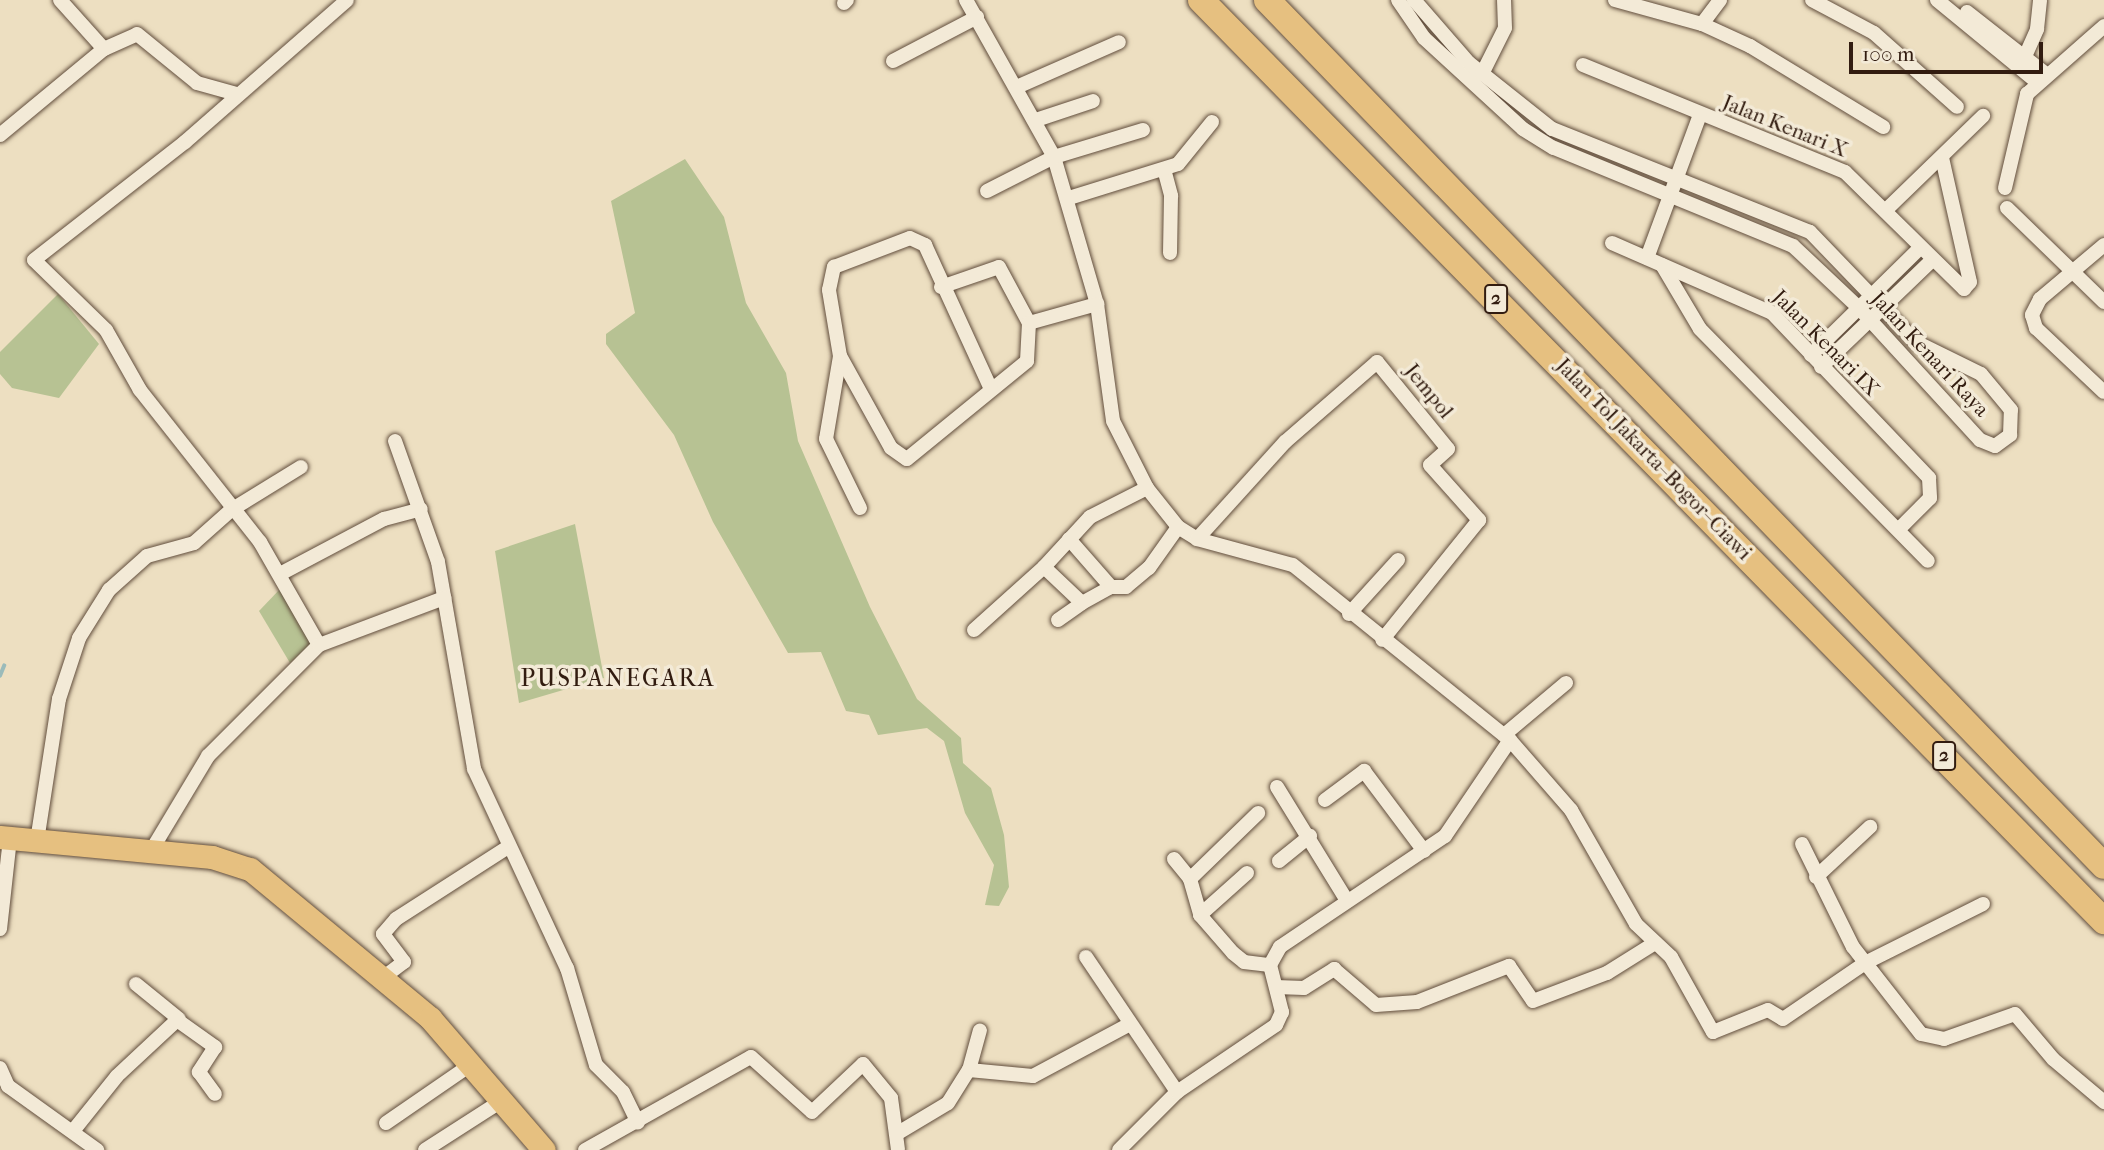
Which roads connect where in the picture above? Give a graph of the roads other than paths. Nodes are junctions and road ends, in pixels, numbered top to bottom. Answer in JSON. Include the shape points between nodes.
{"nodes":[{"id":1,"x":60,"y":0,"type":"edge"},
{"id":2,"x":347,"y":0,"type":"edge"},
{"id":3,"x":966,"y":0,"type":"edge"},
{"id":4,"x":1201,"y":0,"type":"edge"},
{"id":5,"x":1267,"y":0,"type":"edge"},
{"id":6,"x":1398,"y":0,"type":"edge"},
{"id":7,"x":1414,"y":0,"type":"edge"},
{"id":8,"x":1504,"y":0,"type":"edge"},
{"id":9,"x":1617,"y":0,"type":"edge"},
{"id":10,"x":1710,"y":0,"type":"edge"},
{"id":11,"x":1720,"y":0,"type":"edge"},
{"id":12,"x":1812,"y":0,"type":"edge"},
{"id":13,"x":1937,"y":0,"type":"edge"},
{"id":14,"x":1950,"y":0,"type":"edge"},
{"id":15,"x":2040,"y":0,"type":"edge"},
{"id":16,"x":977,"y":17,"type":"junction"},
{"id":17,"x":1698,"y":23,"type":"junction"},
{"id":18,"x":2104,"y":26,"type":"edge"},
{"id":19,"x":1119,"y":42,"type":"dead end"},
{"id":20,"x":104,"y":49,"type":"junction"},
{"id":21,"x":893,"y":61,"type":"dead end"},
{"id":22,"x":2023,"y":61,"type":"junction"},
{"id":23,"x":1583,"y":65,"type":"dead end"},
{"id":24,"x":1464,"y":67,"type":"junction"},
{"id":25,"x":1482,"y":74,"type":"junction"},
{"id":26,"x":2042,"y":78,"type":"junction"},
{"id":27,"x":1019,"y":86,"type":"junction"},
{"id":28,"x":237,"y":94,"type":"junction"},
{"id":29,"x":1093,"y":101,"type":"dead end"},
{"id":30,"x":1957,"y":107,"type":"dead end"},
{"id":31,"x":1700,"y":115,"type":"junction"},
{"id":32,"x":1983,"y":116,"type":"dead end"},
{"id":33,"x":1036,"y":120,"type":"junction"},
{"id":34,"x":1212,"y":122,"type":"dead end"},
{"id":35,"x":1883,"y":127,"type":"dead end"},
{"id":36,"x":1143,"y":130,"type":"dead end"},
{"id":37,"x":0,"y":135,"type":"edge"},
{"id":38,"x":1054,"y":158,"type":"junction"},
{"id":39,"x":1942,"y":158,"type":"junction"},
{"id":40,"x":1164,"y":169,"type":"junction"},
{"id":41,"x":1680,"y":177,"type":"junction"},
{"id":42,"x":2005,"y":188,"type":"dead end"},
{"id":43,"x":987,"y":191,"type":"dead end"},
{"id":44,"x":1674,"y":195,"type":"junction"},
{"id":45,"x":1069,"y":198,"type":"junction"},
{"id":46,"x":2007,"y":208,"type":"dead end"},
{"id":47,"x":1887,"y":209,"type":"junction"},
{"id":48,"x":1612,"y":243,"type":"dead end"},
{"id":49,"x":1920,"y":248,"type":"junction"},
{"id":50,"x":2103,"y":249,"type":"edge"},
{"id":51,"x":1170,"y":253,"type":"dead end"},
{"id":52,"x":1647,"y":258,"type":"junction"},
{"id":53,"x":1931,"y":261,"type":"junction"},
{"id":54,"x":1662,"y":265,"type":"junction"},
{"id":55,"x":2070,"y":272,"type":"junction"},
{"id":56,"x":942,"y":287,"type":"junction"},
{"id":57,"x":1871,"y":295,"type":"junction"},
{"id":58,"x":2104,"y":302,"type":"edge"},
{"id":59,"x":1097,"y":304,"type":"junction"},
{"id":60,"x":1860,"y":308,"type":"junction"},
{"id":61,"x":1883,"y":308,"type":"junction"},
{"id":62,"x":1871,"y":320,"type":"junction"},
{"id":63,"x":1029,"y":323,"type":"junction"},
{"id":64,"x":1811,"y":355,"type":"junction"},
{"id":65,"x":840,"y":356,"type":"junction"},
{"id":66,"x":1821,"y":367,"type":"junction"},
{"id":67,"x":991,"y":389,"type":"junction"},
{"id":68,"x":2104,"y":392,"type":"edge"},
{"id":69,"x":395,"y":441,"type":"dead end"},
{"id":70,"x":301,"y":467,"type":"dead end"},
{"id":71,"x":1147,"y":488,"type":"junction"},
{"id":72,"x":860,"y":508,"type":"dead end"},
{"id":73,"x":421,"y":509,"type":"junction"},
{"id":74,"x":231,"y":510,"type":"junction"},
{"id":75,"x":1178,"y":527,"type":"junction"},
{"id":76,"x":1899,"y":529,"type":"junction"},
{"id":77,"x":1069,"y":539,"type":"junction"},
{"id":78,"x":1197,"y":539,"type":"junction"},
{"id":79,"x":1398,"y":561,"type":"dead end"},
{"id":80,"x":1928,"y":561,"type":"dead end"},
{"id":81,"x":1044,"y":567,"type":"junction"},
{"id":82,"x":280,"y":574,"type":"junction"},
{"id":83,"x":1111,"y":587,"type":"junction"},
{"id":84,"x":444,"y":598,"type":"junction"},
{"id":85,"x":1082,"y":603,"type":"junction"},
{"id":86,"x":1349,"y":614,"type":"junction"},
{"id":87,"x":1058,"y":620,"type":"dead end"},
{"id":88,"x":974,"y":630,"type":"dead end"},
{"id":89,"x":1382,"y":640,"type":"junction"},
{"id":90,"x":319,"y":645,"type":"junction"},
{"id":91,"x":1566,"y":683,"type":"dead end"},
{"id":92,"x":1507,"y":738,"type":"junction"},
{"id":93,"x":1277,"y":787,"type":"dead end"},
{"id":94,"x":1325,"y":800,"type":"dead end"},
{"id":95,"x":1258,"y":813,"type":"dead end"},
{"id":96,"x":1870,"y":827,"type":"dead end"},
{"id":97,"x":1310,"y":836,"type":"junction"},
{"id":98,"x":4,"y":838,"type":"edge"},
{"id":99,"x":37,"y":841,"type":"junction"},
{"id":100,"x":1802,"y":844,"type":"dead end"},
{"id":101,"x":508,"y":847,"type":"junction"},
{"id":102,"x":151,"y":851,"type":"junction"},
{"id":103,"x":1424,"y":851,"type":"junction"},
{"id":104,"x":1174,"y":859,"type":"dead end"},
{"id":105,"x":1279,"y":861,"type":"dead end"},
{"id":106,"x":2104,"y":866,"type":"edge"},
{"id":107,"x":1247,"y":873,"type":"dead end"},
{"id":108,"x":1816,"y":877,"type":"junction"},
{"id":109,"x":1190,"y":879,"type":"junction"},
{"id":110,"x":1346,"y":899,"type":"junction"},
{"id":111,"x":1983,"y":904,"type":"dead end"},
{"id":112,"x":1200,"y":915,"type":"junction"},
{"id":113,"x":2104,"y":921,"type":"edge"},
{"id":114,"x":0,"y":929,"type":"edge"},
{"id":115,"x":1655,"y":943,"type":"junction"},
{"id":116,"x":1086,"y":957,"type":"dead end"},
{"id":117,"x":1865,"y":963,"type":"junction"},
{"id":118,"x":1270,"y":965,"type":"junction"},
{"id":119,"x":384,"y":977,"type":"junction"},
{"id":120,"x":136,"y":984,"type":"dead end"},
{"id":121,"x":1276,"y":987,"type":"junction"},
{"id":122,"x":179,"y":1019,"type":"junction"},
{"id":123,"x":1128,"y":1025,"type":"junction"},
{"id":124,"x":979,"y":1030,"type":"dead end"},
{"id":125,"x":472,"y":1064,"type":"junction"},
{"id":126,"x":0,"y":1068,"type":"edge"},
{"id":127,"x":968,"y":1070,"type":"junction"},
{"id":128,"x":1177,"y":1092,"type":"junction"},
{"id":129,"x":215,"y":1094,"type":"dead end"},
{"id":130,"x":503,"y":1100,"type":"junction"},
{"id":131,"x":2104,"y":1102,"type":"edge"},
{"id":132,"x":386,"y":1123,"type":"dead end"},
{"id":133,"x":638,"y":1123,"type":"junction"},
{"id":134,"x":73,"y":1131,"type":"junction"},
{"id":135,"x":898,"y":1133,"type":"junction"},
{"id":136,"x":97,"y":1150,"type":"edge"},
{"id":137,"x":425,"y":1150,"type":"edge"},
{"id":138,"x":544,"y":1150,"type":"edge"},
{"id":139,"x":585,"y":1150,"type":"edge"},
{"id":140,"x":898,"y":1150,"type":"edge"},
{"id":141,"x":1119,"y":1150,"type":"edge"}],
"edges":[{"from":1,"to":20,"type":"street"},
{"from":2,"to":28,"type":"street"},
{"from":3,"to":16,"type":"street"},
{"from":4,"to":113,"type":"highway","name":"Jalan Tol Jakarta–Bogor–Ciawi","number":"2"},
{"from":5,"to":106,"type":"highway","name":"Jalan Tol Jakarta–Bogor–Ciawi","number":"2"},
{"from":6,"to":24,"type":"street","name":"Jalan Kenari Raya"},
{"from":7,"to":24,"type":"street","name":"Jalan Kenari Raya"},
{"from":8,"to":25,"type":"street","via":[[1505,28]]},
{"from":9,"to":17,"type":"street"},
{"from":10,"to":17,"type":"street"},
{"from":11,"to":17,"type":"street"},
{"from":12,"to":30,"type":"street","via":[[1874,33]]},
{"from":13,"to":22,"type":"street"},
{"from":14,"to":22,"type":"street"},
{"from":15,"to":22,"type":"street"},
{"from":16,"to":21,"type":"street"},
{"from":16,"to":27,"type":"street"},
{"from":17,"to":35,"type":"street","via":[[1786,64]]},
{"from":18,"to":26,"type":"street"},
{"from":19,"to":27,"type":"street"},
{"from":20,"to":28,"type":"street","via":[[137,34],[197,83]]},
{"from":20,"to":37,"type":"street"},
{"from":22,"to":26,"type":"street"},
{"from":23,"to":31,"type":"street","name":"Jalan Kenari X"},
{"from":24,"to":25,"type":"street","name":"Jalan Kenari Raya"},
{"from":24,"to":44,"type":"street","name":"Jalan Kenari Raya","via":[[1539,140]]},
{"from":25,"to":41,"type":"street","name":"Jalan Kenari Raya","via":[[1552,129]]},
{"from":26,"to":42,"type":"street","via":[[2024,100]]},
{"from":27,"to":33,"type":"street"},
{"from":28,"to":74,"type":"street","via":[[34,260],[106,330],[140,390]]},
{"from":29,"to":33,"type":"street"},
{"from":31,"to":41,"type":"street"},
{"from":31,"to":47,"type":"street","name":"Jalan Kenari X","via":[[1845,172]]},
{"from":32,"to":39,"type":"street"},
{"from":33,"to":38,"type":"street"},
{"from":34,"to":40,"type":"street","via":[[1197,148]]},
{"from":36,"to":38,"type":"street"},
{"from":38,"to":43,"type":"street"},
{"from":38,"to":45,"type":"street"},
{"from":39,"to":47,"type":"street"},
{"from":39,"to":53,"type":"street","name":"Jalan Kenari X","via":[[1970,282],[1960,288]]},
{"from":40,"to":45,"type":"street"},
{"from":40,"to":51,"type":"street","via":[[1171,196]]},
{"from":41,"to":44,"type":"street"},
{"from":41,"to":57,"type":"street","name":"Jalan Kenari Raya","via":[[1810,232]]},
{"from":44,"to":52,"type":"street"},
{"from":44,"to":60,"type":"street","name":"Jalan Kenari Raya","via":[[1793,246]]},
{"from":45,"to":59,"type":"street"},
{"from":46,"to":55,"type":"street"},
{"from":47,"to":49,"type":"street","name":"Jalan Kenari X"},
{"from":48,"to":52,"type":"street","name":"Jalan Kenari IX"},
{"from":49,"to":53,"type":"street","name":"Jalan Kenari X"},
{"from":49,"to":57,"type":"street"},
{"from":50,"to":55,"type":"street"},
{"from":52,"to":54,"type":"street","name":"Jalan Kenari IX"},
{"from":53,"to":61,"type":"street"},
{"from":54,"to":64,"type":"street","name":"Jalan Kenari IX","via":[[1762,305]]},
{"from":54,"to":76,"type":"street","via":[[1700,329]]},
{"from":55,"to":58,"type":"street"},
{"from":55,"to":68,"type":"street","via":[[2040,299],[2033,322]]},
{"from":56,"to":63,"type":"street","via":[[999,267]]},
{"from":56,"to":65,"type":"street","via":[[925,245],[910,238],[839,264],[829,289]]},
{"from":56,"to":67,"type":"street"},
{"from":57,"to":60,"type":"street"},
{"from":57,"to":61,"type":"street","name":"Jalan Kenari Raya"},
{"from":59,"to":63,"type":"street"},
{"from":59,"to":71,"type":"street","via":[[1113,421]]},
{"from":60,"to":62,"type":"street","name":"Jalan Kenari Raya"},
{"from":60,"to":64,"type":"street"},
{"from":61,"to":62,"type":"street"},
{"from":61,"to":62,"type":"street","name":"Jalan Kenari Raya","via":[[1916,342],[1981,374],[2011,410],[2010,435],[1995,446],[1980,440]]},
{"from":62,"to":66,"type":"street"},
{"from":63,"to":67,"type":"street","via":[[1027,361]]},
{"from":64,"to":66,"type":"street","name":"Jalan Kenari IX"},
{"from":65,"to":67,"type":"street","via":[[891,448],[907,459]]},
{"from":65,"to":72,"type":"street","via":[[826,439]]},
{"from":66,"to":76,"type":"street","name":"Jalan Kenari IX","via":[[1928,478],[1930,498]]},
{"from":69,"to":73,"type":"street"},
{"from":70,"to":74,"type":"street"},
{"from":71,"to":75,"type":"street"},
{"from":71,"to":77,"type":"street","via":[[1090,517]]},
{"from":73,"to":82,"type":"street","via":[[384,520]]},
{"from":73,"to":84,"type":"street"},
{"from":74,"to":82,"type":"street"},
{"from":74,"to":99,"type":"street","via":[[194,543],[147,556],[109,590],[79,638],[44,767]]},
{"from":75,"to":78,"type":"street"},
{"from":75,"to":83,"type":"street","via":[[1141,577]]},
{"from":76,"to":80,"type":"street"},
{"from":77,"to":81,"type":"street"},
{"from":77,"to":83,"type":"street"},
{"from":78,"to":86,"type":"street","via":[[1288,562]]},
{"from":78,"to":89,"type":"street","name":"Jempol","via":[[1285,442],[1377,362],[1448,449],[1430,465],[1479,520]]},
{"from":79,"to":86,"type":"street"},
{"from":81,"to":85,"type":"street"},
{"from":81,"to":88,"type":"street"},
{"from":82,"to":90,"type":"street"},
{"from":83,"to":85,"type":"street"},
{"from":84,"to":90,"type":"street"},
{"from":84,"to":101,"type":"street","via":[[474,769]]},
{"from":85,"to":87,"type":"street"},
{"from":86,"to":89,"type":"street"},
{"from":89,"to":92,"type":"street"},
{"from":90,"to":102,"type":"street","via":[[208,756]]},
{"from":91,"to":92,"type":"street"},
{"from":92,"to":103,"type":"street","via":[[1460,821]]},
{"from":92,"to":115,"type":"street","via":[[1571,810],[1636,924]]},
{"from":93,"to":97,"type":"street"},
{"from":94,"to":103,"type":"street","via":[[1364,771]]},
{"from":95,"to":109,"type":"street"},
{"from":96,"to":108,"type":"street"},
{"from":97,"to":105,"type":"street"},
{"from":97,"to":110,"type":"street"},
{"from":98,"to":99,"type":"main road"},
{"from":98,"to":114,"type":"street"},
{"from":99,"to":102,"type":"main road"},
{"from":100,"to":108,"type":"street"},
{"from":101,"to":119,"type":"street","via":[[396,919],[383,936],[404,962]]},
{"from":101,"to":133,"type":"street","via":[[567,968],[596,1065],[623,1092]]},
{"from":102,"to":119,"type":"main road","via":[[250,869]]},
{"from":103,"to":110,"type":"street"},
{"from":104,"to":109,"type":"street"},
{"from":107,"to":112,"type":"street"},
{"from":108,"to":117,"type":"street"},
{"from":109,"to":112,"type":"street"},
{"from":110,"to":118,"type":"street","via":[[1287,940]]},
{"from":111,"to":117,"type":"street"},
{"from":112,"to":118,"type":"street","via":[[1239,959]]},
{"from":115,"to":117,"type":"street","via":[[1671,957],[1716,1032],[1768,1010],[1783,1018]]},
{"from":115,"to":121,"type":"street","via":[[1607,973],[1533,1000],[1509,966],[1417,1002],[1376,1005],[1334,969],[1304,988]]},
{"from":116,"to":123,"type":"street"},
{"from":117,"to":131,"type":"street","via":[[1926,1037],[1957,1036],[2015,1014],[2053,1059]]},
{"from":118,"to":121,"type":"street"},
{"from":119,"to":125,"type":"main road"},
{"from":120,"to":122,"type":"street"},
{"from":121,"to":128,"type":"street","via":[[1282,1012],[1276,1025]]},
{"from":122,"to":129,"type":"street","via":[[215,1047],[200,1072]]},
{"from":122,"to":134,"type":"street","via":[[117,1076]]},
{"from":123,"to":127,"type":"street","via":[[1032,1076]]},
{"from":123,"to":128,"type":"street"},
{"from":124,"to":127,"type":"street"},
{"from":125,"to":130,"type":"main road"},
{"from":125,"to":132,"type":"street"},
{"from":126,"to":134,"type":"street","via":[[8,1086]]},
{"from":127,"to":135,"type":"street","via":[[948,1103]]},
{"from":128,"to":141,"type":"street"},
{"from":130,"to":137,"type":"street"},
{"from":130,"to":138,"type":"main road"},
{"from":133,"to":135,"type":"street","via":[[751,1057],[812,1112],[863,1064],[891,1098]]},
{"from":133,"to":139,"type":"street"},
{"from":134,"to":136,"type":"street"},
{"from":135,"to":140,"type":"street"}]}
